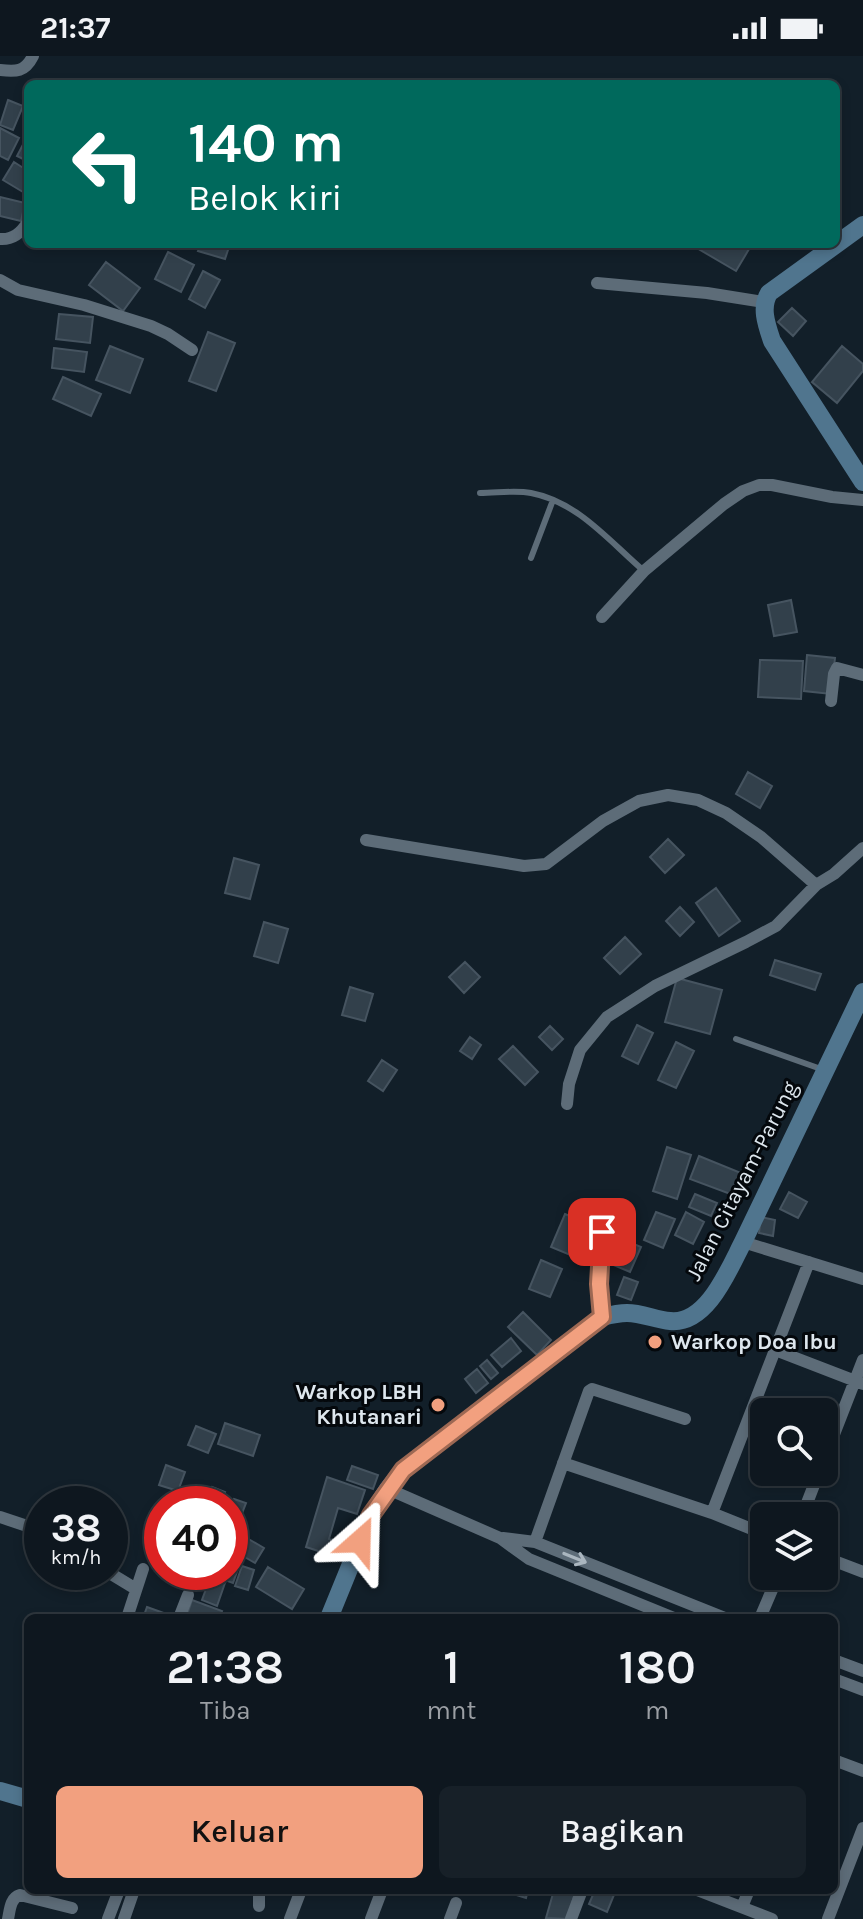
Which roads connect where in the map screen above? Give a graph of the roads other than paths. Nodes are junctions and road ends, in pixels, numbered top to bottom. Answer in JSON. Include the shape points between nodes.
{"nodes":[{"id":1,"x":33,"y":56,"type":"edge"},
{"id":2,"x":0,"y":70,"type":"edge"},
{"id":3,"x":863,"y":225,"type":"edge"},
{"id":4,"x":24,"y":227,"type":"edge"},
{"id":5,"x":0,"y":239,"type":"edge"},
{"id":6,"x":840,"y":242,"type":"edge"},
{"id":7,"x":831,"y":248,"type":"edge"},
{"id":8,"x":0,"y":280,"type":"edge"},
{"id":9,"x":597,"y":283,"type":"dead end"},
{"id":10,"x":764,"y":302,"type":"junction"},
{"id":11,"x":192,"y":350,"type":"dead end"},
{"id":12,"x":863,"y":482,"type":"edge"},
{"id":13,"x":480,"y":493,"type":"dead end"},
{"id":14,"x":553,"y":500,"type":"junction"},
{"id":15,"x":863,"y":500,"type":"edge"},
{"id":16,"x":531,"y":558,"type":"dead end"},
{"id":17,"x":644,"y":571,"type":"junction"},
{"id":18,"x":602,"y":617,"type":"dead end"},
{"id":19,"x":863,"y":675,"type":"edge"},
{"id":20,"x":831,"y":701,"type":"dead end"},
{"id":21,"x":366,"y":840,"type":"dead end"},
{"id":22,"x":863,"y":848,"type":"edge"},
{"id":23,"x":816,"y":885,"type":"junction"},
{"id":24,"x":863,"y":992,"type":"edge"},
{"id":25,"x":736,"y":1039,"type":"dead end"},
{"id":26,"x":824,"y":1071,"type":"junction"},
{"id":27,"x":567,"y":1104,"type":"dead end"},
{"id":28,"x":602,"y":1232,"type":"dead end"},
{"id":29,"x":743,"y":1242,"type":"junction"},
{"id":30,"x":809,"y":1262,"type":"junction"},
{"id":31,"x":863,"y":1279,"type":"edge"},
{"id":32,"x":602,"y":1317,"type":"junction"},
{"id":33,"x":775,"y":1350,"type":"junction"},
{"id":34,"x":863,"y":1360,"type":"edge"},
{"id":35,"x":859,"y":1383,"type":"edge"},
{"id":36,"x":685,"y":1419,"type":"dead end"},
{"id":37,"x":838,"y":1429,"type":"edge"},
{"id":38,"x":563,"y":1463,"type":"junction"},
{"id":39,"x":388,"y":1489,"type":"junction"},
{"id":40,"x":712,"y":1513,"type":"junction"},
{"id":41,"x":0,"y":1517,"type":"edge"},
{"id":42,"x":24,"y":1525,"type":"edge"},
{"id":43,"x":750,"y":1528,"type":"edge"},
{"id":44,"x":500,"y":1538,"type":"junction"},
{"id":45,"x":535,"y":1542,"type":"junction"},
{"id":46,"x":838,"y":1562,"type":"edge"},
{"id":47,"x":143,"y":1569,"type":"dead end"},
{"id":48,"x":863,"y":1572,"type":"edge"},
{"id":49,"x":128,"y":1584,"type":"edge"},
{"id":50,"x":136,"y":1589,"type":"junction"},
{"id":51,"x":772,"y":1590,"type":"edge"},
{"id":52,"x":188,"y":1595,"type":"dead end"},
{"id":53,"x":128,"y":1614,"type":"edge"},
{"id":54,"x":181,"y":1614,"type":"edge"},
{"id":55,"x":331,"y":1614,"type":"edge"},
{"id":56,"x":664,"y":1614,"type":"edge"},
{"id":57,"x":715,"y":1614,"type":"edge"},
{"id":58,"x":762,"y":1614,"type":"edge"},
{"id":59,"x":838,"y":1662,"type":"edge"},
{"id":60,"x":863,"y":1671,"type":"edge"},
{"id":61,"x":838,"y":1681,"type":"edge"},
{"id":62,"x":863,"y":1690,"type":"edge"},
{"id":63,"x":838,"y":1762,"type":"edge"},
{"id":64,"x":863,"y":1771,"type":"edge"},
{"id":65,"x":0,"y":1791,"type":"edge"},
{"id":66,"x":24,"y":1798,"type":"edge"},
{"id":67,"x":863,"y":1828,"type":"edge"},
{"id":68,"x":838,"y":1893,"type":"edge"},
{"id":69,"x":117,"y":1894,"type":"edge"},
{"id":70,"x":133,"y":1894,"type":"edge"},
{"id":71,"x":259,"y":1894,"type":"edge"},
{"id":72,"x":299,"y":1894,"type":"edge"},
{"id":73,"x":380,"y":1894,"type":"edge"},
{"id":74,"x":580,"y":1894,"type":"edge"},
{"id":75,"x":708,"y":1894,"type":"edge"},
{"id":76,"x":747,"y":1894,"type":"edge"},
{"id":77,"x":838,"y":1894,"type":"edge"},
{"id":78,"x":456,"y":1903,"type":"dead end"},
{"id":79,"x":259,"y":1906,"type":"dead end"},
{"id":80,"x":742,"y":1907,"type":"junction"},
{"id":81,"x":72,"y":1908,"type":"dead end"},
{"id":82,"x":8,"y":1919,"type":"edge"},
{"id":83,"x":108,"y":1919,"type":"edge"},
{"id":84,"x":124,"y":1919,"type":"edge"},
{"id":85,"x":290,"y":1919,"type":"edge"},
{"id":86,"x":371,"y":1919,"type":"edge"},
{"id":87,"x":450,"y":1919,"type":"edge"},
{"id":88,"x":571,"y":1919,"type":"edge"},
{"id":89,"x":772,"y":1919,"type":"edge"},
{"id":90,"x":828,"y":1919,"type":"edge"}],
"edges":[{"from":1,"to":2,"type":"street","via":[[23,69]]},
{"from":3,"to":6,"type":"street"},
{"from":4,"to":5,"type":"street"},
{"from":7,"to":10,"type":"street"},
{"from":8,"to":11,"type":"street","via":[[18,290],[151,326]]},
{"from":9,"to":10,"type":"street"},
{"from":10,"to":12,"type":"street","via":[[772,341]]},
{"from":13,"to":14,"type":"lane","via":[[530,493]]},
{"from":14,"to":16,"type":"lane"},
{"from":14,"to":17,"type":"lane","via":[[585,516]]},
{"from":15,"to":17,"type":"street","via":[[759,485],[724,504]]},
{"from":17,"to":18,"type":"street"},
{"from":19,"to":20,"type":"street","via":[[837,668]]},
{"from":21,"to":23,"type":"street","via":[[524,866],[546,864],[603,821],[639,801],[668,795],[698,800],[726,813]]},
{"from":22,"to":23,"type":"street"},
{"from":23,"to":27,"type":"street","via":[[776,926],[655,986],[607,1017],[580,1050]]},
{"from":24,"to":26,"type":"street","name":"Jalan Citayam-Parung"},
{"from":25,"to":26,"type":"lane"},
{"from":26,"to":29,"type":"street","name":"Jalan Citayam-Parung"},
{"from":28,"to":32,"type":"street"},
{"from":29,"to":30,"type":"street"},
{"from":29,"to":32,"type":"street","name":"Jalan Citayam-Parung","via":[[722,1282],[696,1314],[682,1321],[632,1313]]},
{"from":30,"to":31,"type":"street"},
{"from":30,"to":33,"type":"street"},
{"from":32,"to":39,"type":"street","via":[[403,1470]]},
{"from":33,"to":35,"type":"street"},
{"from":33,"to":40,"type":"street"},
{"from":34,"to":35,"type":"street"},
{"from":35,"to":37,"type":"street"},
{"from":36,"to":38,"type":"street","via":[[592,1389]]},
{"from":38,"to":40,"type":"street"},
{"from":38,"to":45,"type":"street"},
{"from":39,"to":44,"type":"street"},
{"from":39,"to":55,"type":"street","via":[[371,1515]]},
{"from":40,"to":43,"type":"street"},
{"from":41,"to":42,"type":"street"},
{"from":44,"to":45,"type":"street"},
{"from":44,"to":56,"type":"street","via":[[529,1559]]},
{"from":45,"to":57,"type":"street","one_way":true},
{"from":46,"to":48,"type":"street"},
{"from":47,"to":50,"type":"street"},
{"from":49,"to":50,"type":"street"},
{"from":50,"to":53,"type":"street"},
{"from":51,"to":58,"type":"street"},
{"from":52,"to":54,"type":"street"},
{"from":59,"to":60,"type":"street"},
{"from":61,"to":62,"type":"street"},
{"from":63,"to":64,"type":"street"},
{"from":65,"to":66,"type":"street"},
{"from":67,"to":68,"type":"street"},
{"from":69,"to":83,"type":"street"},
{"from":70,"to":84,"type":"street"},
{"from":71,"to":79,"type":"street"},
{"from":72,"to":85,"type":"street"},
{"from":73,"to":86,"type":"street"},
{"from":74,"to":88,"type":"street"},
{"from":75,"to":80,"type":"street"},
{"from":76,"to":80,"type":"street"},
{"from":77,"to":90,"type":"street"},
{"from":78,"to":87,"type":"street"},
{"from":80,"to":89,"type":"street"},
{"from":81,"to":82,"type":"street","via":[[20,1895],[12,1900]]}]}
